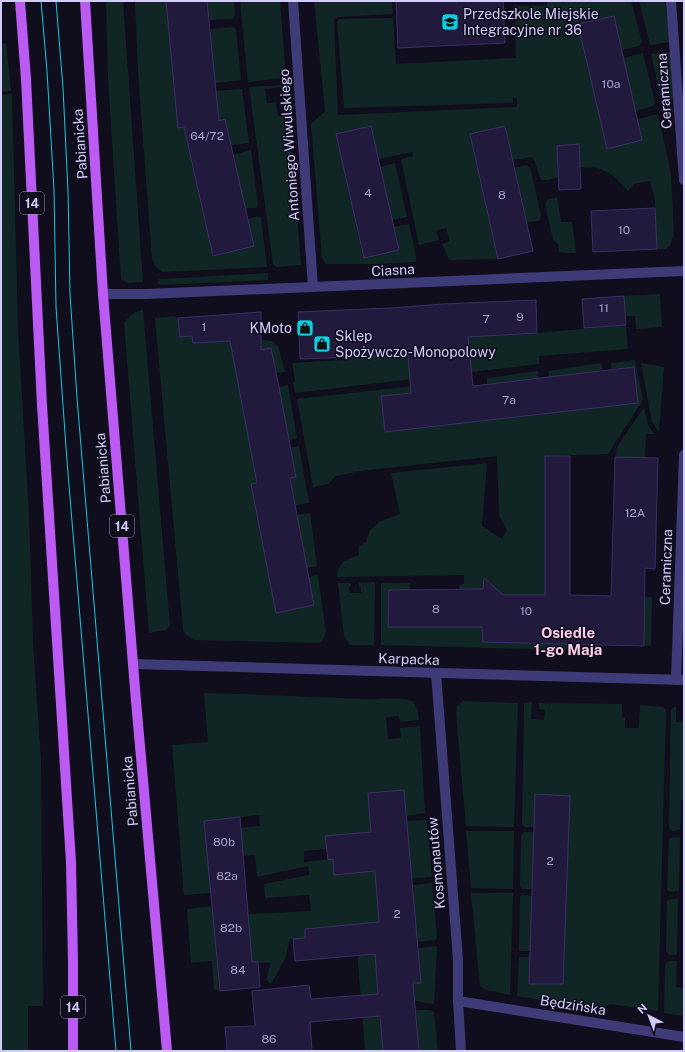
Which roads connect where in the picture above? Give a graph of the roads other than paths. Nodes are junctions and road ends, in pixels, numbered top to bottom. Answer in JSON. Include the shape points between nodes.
{"nodes":[{"id":1,"x":20,"y":1,"type":"edge"},
{"id":2,"x":85,"y":1,"type":"edge"},
{"id":3,"x":293,"y":1,"type":"edge"},
{"id":4,"x":671,"y":1,"type":"edge"},
{"id":5,"x":684,"y":180,"type":"edge"},
{"id":6,"x":684,"y":271,"type":"edge"},
{"id":7,"x":313,"y":287,"type":"junction"},
{"id":8,"x":103,"y":294,"type":"junction"},
{"id":9,"x":684,"y":455,"type":"edge"},
{"id":10,"x":133,"y":664,"type":"junction"},
{"id":11,"x":436,"y":673,"type":"junction"},
{"id":12,"x":680,"y":680,"type":"edge"},
{"id":13,"x":458,"y":1001,"type":"junction"},
{"id":14,"x":684,"y":1037,"type":"edge"},
{"id":15,"x":73,"y":1051,"type":"edge"},
{"id":16,"x":167,"y":1051,"type":"edge"},
{"id":17,"x":461,"y":1051,"type":"edge"}],
"edges":[{"from":1,"to":15,"type":"main road","number":"14","via":[[71,862]]},
{"from":2,"to":8,"type":"main road","name":"Pabianicka","number":"14"},
{"from":3,"to":7,"type":"street","name":"Antoniego Wiwulskiego"},
{"from":4,"to":5,"type":"street","name":"Ceramiczna"},
{"from":6,"to":7,"type":"street","name":"Ciasna"},
{"from":7,"to":8,"type":"street","name":"Ciasna"},
{"from":8,"to":10,"type":"main road","name":"Pabianicka","number":"14"},
{"from":9,"to":12,"type":"street","name":"Ceramiczna"},
{"from":10,"to":11,"type":"street","name":"Karpacka"},
{"from":10,"to":16,"type":"main road","name":"Pabianicka","number":"14"},
{"from":11,"to":12,"type":"street","name":"Karpacka"},
{"from":11,"to":13,"type":"street","name":"Kosmonautów","via":[[458,960]]},
{"from":13,"to":14,"type":"street","name":"Będzińska"},
{"from":13,"to":17,"type":"street","name":"Kosmonautów"}]}
